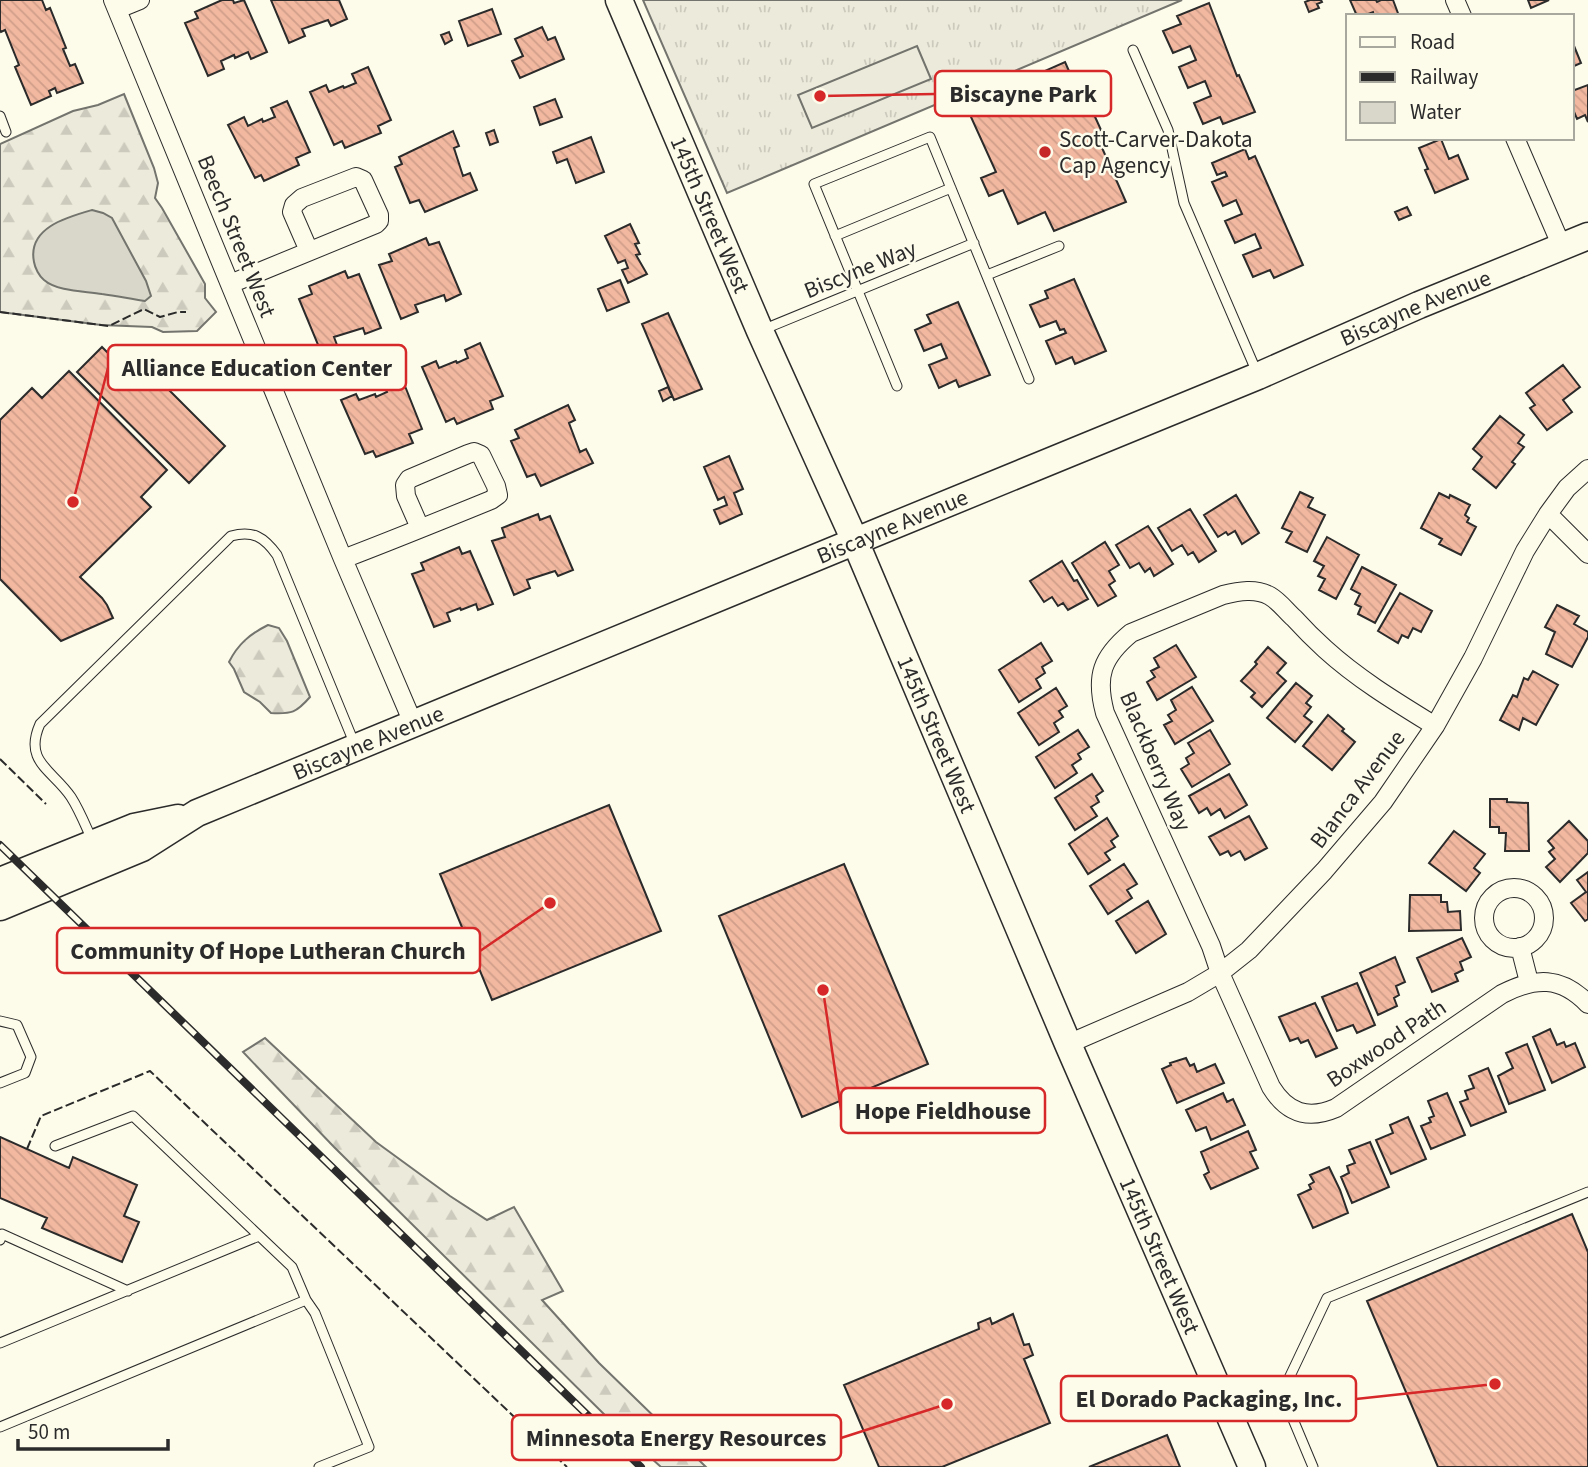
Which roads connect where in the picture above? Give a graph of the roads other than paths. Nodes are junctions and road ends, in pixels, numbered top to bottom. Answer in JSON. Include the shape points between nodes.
{"nodes":[{"id":1,"x":140,"y":0,"type":"edge"},
{"id":2,"x":619,"y":0,"type":"edge"},
{"id":3,"x":116,"y":5,"type":"edge"},
{"id":4,"x":1133,"y":50,"type":"dead end"},
{"id":5,"x":0,"y":116,"type":"edge"},
{"id":6,"x":6,"y":132,"type":"dead end"},
{"id":7,"x":1516,"y":140,"type":"edge"},
{"id":8,"x":951,"y":188,"type":"junction"},
{"id":9,"x":835,"y":236,"type":"junction"},
{"id":10,"x":1588,"y":236,"type":"edge"},
{"id":11,"x":974,"y":243,"type":"junction"},
{"id":12,"x":1059,"y":246,"type":"dead end"},
{"id":13,"x":1562,"y":247,"type":"junction"},
{"id":14,"x":309,"y":251,"type":"junction"},
{"id":15,"x":987,"y":275,"type":"junction"},
{"id":16,"x":230,"y":284,"type":"junction"},
{"id":17,"x":858,"y":291,"type":"junction"},
{"id":18,"x":760,"y":331,"type":"junction"},
{"id":19,"x":1258,"y":376,"type":"junction"},
{"id":20,"x":1029,"y":379,"type":"dead end"},
{"id":21,"x":897,"y":386,"type":"dead end"},
{"id":22,"x":1588,"y":469,"type":"edge"},
{"id":23,"x":1548,"y":514,"type":"junction"},
{"id":24,"x":420,"y":528,"type":"junction"},
{"id":25,"x":855,"y":541,"type":"junction"},
{"id":26,"x":1588,"y":554,"type":"edge"},
{"id":27,"x":343,"y":559,"type":"junction"},
{"id":28,"x":413,"y":723,"type":"junction"},
{"id":29,"x":1435,"y":726,"type":"junction"},
{"id":30,"x":355,"y":747,"type":"junction"},
{"id":31,"x":197,"y":813,"type":"junction"},
{"id":32,"x":93,"y":844,"type":"junction"},
{"id":33,"x":0,"y":881,"type":"edge"},
{"id":34,"x":0,"y":907,"type":"edge"},
{"id":35,"x":1520,"y":947,"type":"dead end"},
{"id":36,"x":1220,"y":973,"type":"junction"},
{"id":37,"x":1530,"y":982,"type":"junction"},
{"id":38,"x":1588,"y":1004,"type":"edge"},
{"id":39,"x":0,"y":1021,"type":"edge"},
{"id":40,"x":1068,"y":1044,"type":"junction"},
{"id":41,"x":0,"y":1083,"type":"edge"},
{"id":42,"x":55,"y":1146,"type":"dead end"},
{"id":43,"x":1588,"y":1192,"type":"edge"},
{"id":44,"x":259,"y":1236,"type":"junction"},
{"id":45,"x":0,"y":1240,"type":"edge"},
{"id":46,"x":128,"y":1290,"type":"junction"},
{"id":47,"x":306,"y":1300,"type":"junction"},
{"id":48,"x":0,"y":1342,"type":"edge"},
{"id":49,"x":1282,"y":1393,"type":"junction"},
{"id":50,"x":1230,"y":1417,"type":"junction"},
{"id":51,"x":0,"y":1427,"type":"edge"},
{"id":52,"x":319,"y":1467,"type":"edge"},
{"id":53,"x":1252,"y":1467,"type":"edge"},
{"id":54,"x":1313,"y":1467,"type":"edge"}],
"edges":[{"from":1,"to":3,"type":"street"},
{"from":2,"to":18,"type":"street","name":"145th Street West"},
{"from":3,"to":16,"type":"street","name":"Beech Street West"},
{"from":4,"to":19,"type":"lane","via":[[1168,130],[1184,203]]},
{"from":5,"to":6,"type":"lane"},
{"from":7,"to":13,"type":"street"},
{"from":8,"to":9,"type":"lane"},
{"from":8,"to":9,"type":"lane","via":[[930,137],[814,184]]},
{"from":8,"to":11,"type":"lane"},
{"from":9,"to":17,"type":"lane"},
{"from":10,"to":13,"type":"street","name":"Biscayne Avenue"},
{"from":11,"to":15,"type":"lane"},
{"from":11,"to":17,"type":"lane","name":"Biscyne Way"},
{"from":12,"to":15,"type":"lane"},
{"from":13,"to":19,"type":"street","name":"Biscayne Avenue"},
{"from":14,"to":14,"type":"street","via":[[379,221],[363,180],[356,177],[294,205],[292,212]]},
{"from":14,"to":16,"type":"street"},
{"from":15,"to":20,"type":"lane"},
{"from":16,"to":27,"type":"street","name":"Beech Street West"},
{"from":17,"to":18,"type":"lane","name":"Biscyne Way"},
{"from":17,"to":21,"type":"lane"},
{"from":18,"to":25,"type":"street","name":"145th Street West"},
{"from":19,"to":25,"type":"street","name":"Biscayne Avenue"},
{"from":22,"to":23,"type":"street","name":"Blanca Avenue"},
{"from":23,"to":26,"type":"street"},
{"from":23,"to":29,"type":"street","name":"Blanca Avenue"},
{"from":24,"to":24,"type":"street","via":[[498,495],[481,455],[474,452],[410,479],[406,496]]},
{"from":24,"to":27,"type":"street"},
{"from":25,"to":28,"type":"street","name":"Biscayne Avenue"},
{"from":25,"to":40,"type":"street","name":"145th Street West"},
{"from":27,"to":28,"type":"street","name":"Beech Street West"},
{"from":28,"to":30,"type":"street","name":"Biscayne Avenue"},
{"from":29,"to":36,"type":"street","name":"Blanca Avenue","via":[[1383,802],[1324,872],[1249,950]]},
{"from":29,"to":36,"type":"street","name":"Blackberry Way","via":[[1352,672],[1279,603],[1255,591],[1223,595],[1131,632],[1120,642],[1102,668],[1105,713]]},
{"from":30,"to":31,"type":"street","name":"Biscayne Avenue"},
{"from":30,"to":32,"type":"lane","via":[[277,555],[262,538],[231,536],[40,724],[35,735],[41,763],[72,799]]},
{"from":31,"to":32,"type":"street","name":"Biscayne Avenue","via":[[134,827]]},
{"from":31,"to":34,"type":"street","name":"Biscayne Avenue","via":[[142,848]]},
{"from":32,"to":33,"type":"street","name":"Biscayne Avenue"},
{"from":35,"to":37,"type":"street"},
{"from":36,"to":37,"type":"street","name":"Boxwood Path","via":[[1271,1087],[1285,1104],[1304,1114],[1336,1108],[1502,994]]},
{"from":36,"to":40,"type":"street","name":"Blanca Avenue","via":[[1188,992]]},
{"from":37,"to":38,"type":"street","via":[[1558,984]]},
{"from":39,"to":41,"type":"lane","via":[[17,1025],[31,1057],[25,1073]]},
{"from":40,"to":50,"type":"street","name":"145th Street West"},
{"from":42,"to":44,"type":"lane","via":[[133,1116]]},
{"from":43,"to":49,"type":"lane","via":[[1327,1298]]},
{"from":44,"to":46,"type":"lane"},
{"from":44,"to":47,"type":"lane","via":[[292,1267]]},
{"from":45,"to":46,"type":"lane","via":[[2,1234]]},
{"from":46,"to":48,"type":"lane"},
{"from":47,"to":51,"type":"lane"},
{"from":47,"to":52,"type":"lane","via":[[369,1447]]},
{"from":49,"to":50,"type":"lane"},
{"from":49,"to":54,"type":"lane"},
{"from":50,"to":53,"type":"street","name":"145th Street West"}]}
